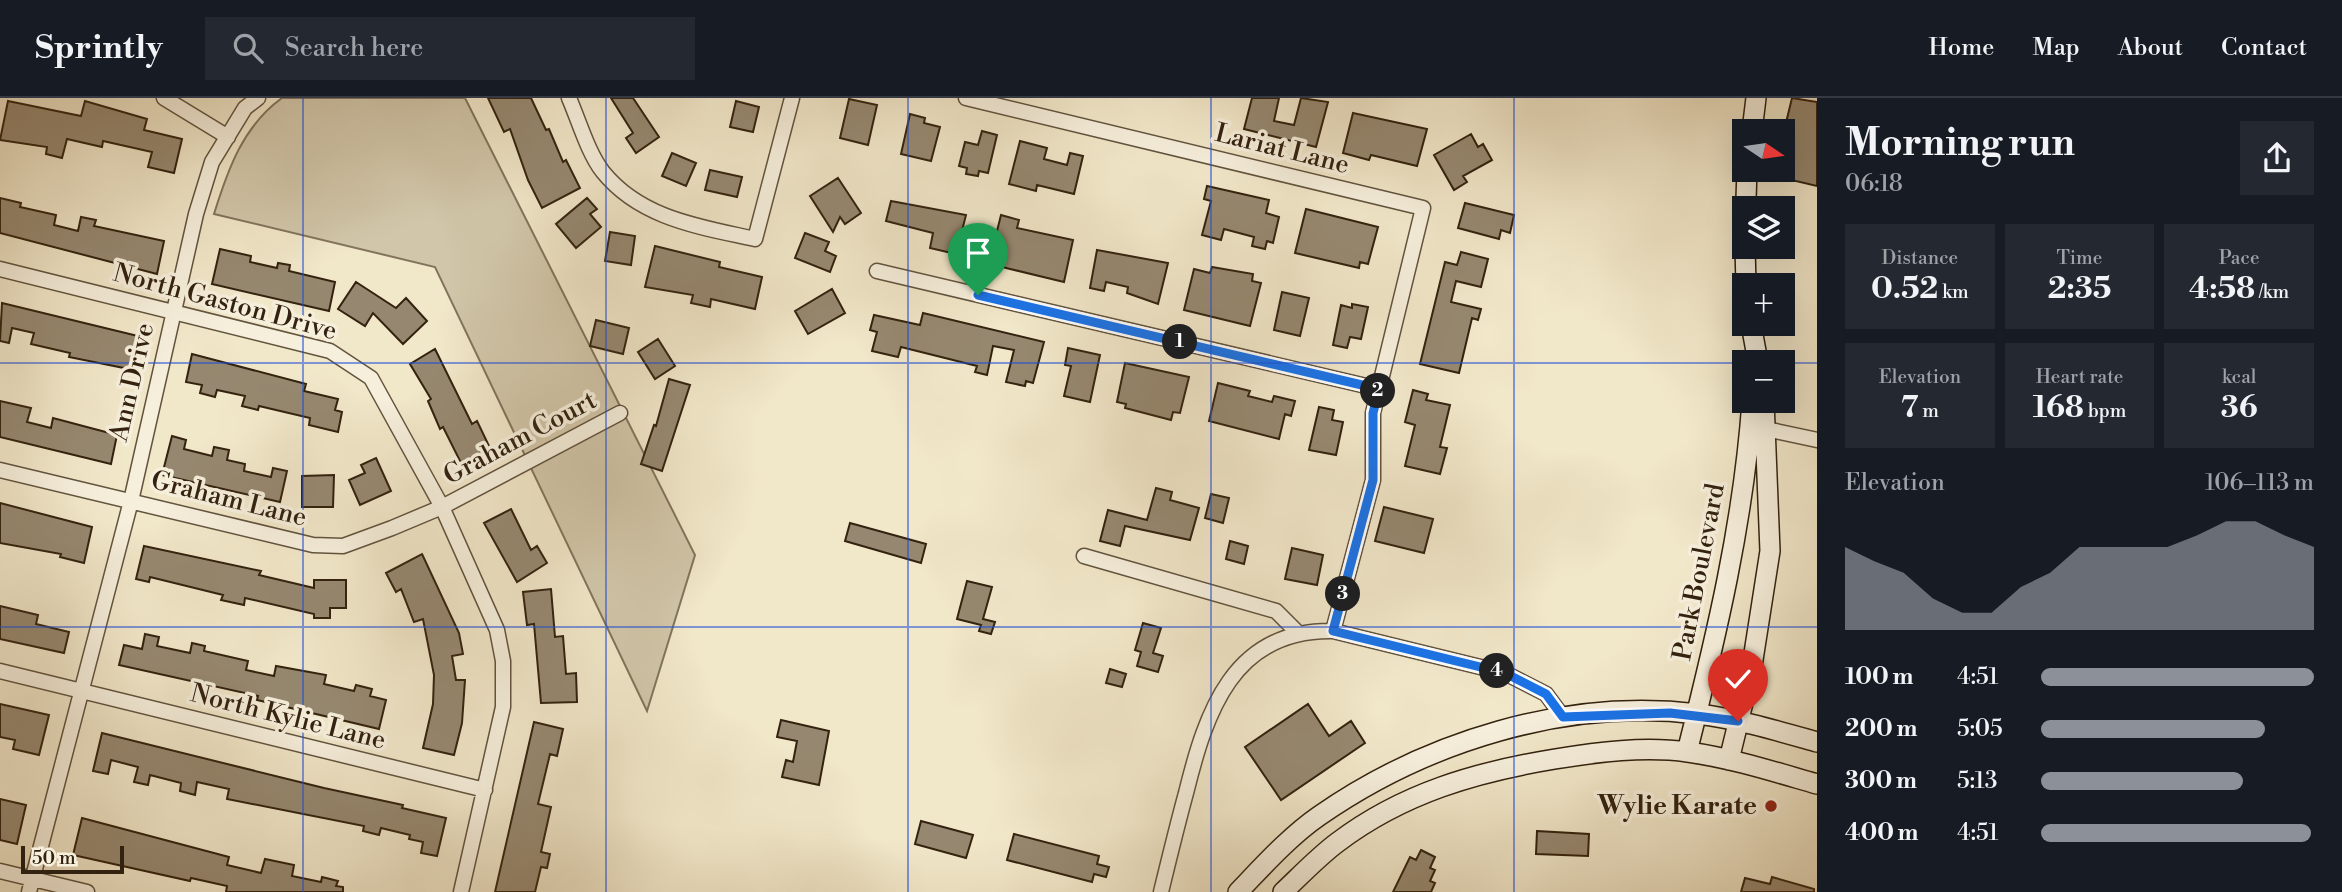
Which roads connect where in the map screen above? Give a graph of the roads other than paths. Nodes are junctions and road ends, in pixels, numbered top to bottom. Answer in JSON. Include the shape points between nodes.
{"nodes":[{"id":1,"x":164,"y":98,"type":"edge"},
{"id":2,"x":258,"y":98,"type":"edge"},
{"id":3,"x":569,"y":98,"type":"edge"},
{"id":4,"x":792,"y":98,"type":"edge"},
{"id":5,"x":966,"y":98,"type":"edge"},
{"id":6,"x":1756,"y":98,"type":"edge"},
{"id":7,"x":1753,"y":119,"type":"edge"},
{"id":8,"x":228,"y":137,"type":"junction"},
{"id":9,"x":0,"y":269,"type":"edge"},
{"id":10,"x":877,"y":271,"type":"dead end"},
{"id":11,"x":174,"y":311,"type":"junction"},
{"id":12,"x":1379,"y":389,"type":"junction"},
{"id":13,"x":620,"y":413,"type":"dead end"},
{"id":14,"x":1751,"y":413,"type":"edge"},
{"id":15,"x":1765,"y":413,"type":"edge"},
{"id":16,"x":1766,"y":429,"type":"junction"},
{"id":17,"x":1817,"y":440,"type":"edge"},
{"id":18,"x":0,"y":470,"type":"edge"},
{"id":19,"x":131,"y":500,"type":"junction"},
{"id":20,"x":442,"y":507,"type":"junction"},
{"id":21,"x":1084,"y":556,"type":"dead end"},
{"id":22,"x":1333,"y":631,"type":"junction"},
{"id":23,"x":1299,"y":634,"type":"junction"},
{"id":24,"x":0,"y":671,"type":"edge"},
{"id":25,"x":79,"y":691,"type":"junction"},
{"id":26,"x":1697,"y":714,"type":"junction"},
{"id":27,"x":1563,"y":717,"type":"junction"},
{"id":28,"x":1738,"y":721,"type":"junction"},
{"id":29,"x":1817,"y":742,"type":"edge"},
{"id":30,"x":1687,"y":752,"type":"junction"},
{"id":31,"x":1729,"y":760,"type":"junction"},
{"id":32,"x":1817,"y":784,"type":"edge"},
{"id":33,"x":485,"y":790,"type":"junction"},
{"id":34,"x":0,"y":870,"type":"edge"},
{"id":35,"x":30,"y":885,"type":"edge"},
{"id":36,"x":87,"y":892,"type":"edge"},
{"id":37,"x":461,"y":892,"type":"edge"},
{"id":38,"x":1161,"y":892,"type":"edge"},
{"id":39,"x":1238,"y":892,"type":"edge"},
{"id":40,"x":1283,"y":892,"type":"edge"}],
"edges":[{"from":1,"to":8,"type":"street"},
{"from":2,"to":8,"type":"street","name":"Ann Drive"},
{"from":3,"to":4,"type":"street","via":[[602,171],[632,199],[678,222],[755,239]]},
{"from":5,"to":12,"type":"street","name":"Lariat Lane","via":[[1423,208]]},
{"from":6,"to":7,"type":"main road"},
{"from":8,"to":11,"type":"street","name":"Ann Drive","via":[[212,162]]},
{"from":9,"to":11,"type":"street","name":"North Gaston Drive"},
{"from":10,"to":12,"type":"street"},
{"from":11,"to":19,"type":"street","name":"Ann Drive"},
{"from":11,"to":20,"type":"street","name":"North Gaston Drive","via":[[330,351],[371,377]]},
{"from":12,"to":22,"type":"street","via":[[1373,413],[1373,480]]},
{"from":13,"to":20,"type":"street","name":"Graham Court"},
{"from":14,"to":26,"type":"main road","name":"Park Boulevard","via":[[1738,517]]},
{"from":15,"to":16,"type":"main road","name":"Park Boulevard"},
{"from":16,"to":17,"type":"street"},
{"from":16,"to":28,"type":"main road","name":"Park Boulevard","via":[[1770,551],[1752,666]]},
{"from":18,"to":19,"type":"street","name":"Graham Lane"},
{"from":19,"to":20,"type":"street","name":"Graham Lane","via":[[327,547],[359,542]]},
{"from":19,"to":25,"type":"street","name":"Ann Drive"},
{"from":20,"to":33,"type":"street","name":"North Gaston Drive","via":[[497,630],[503,662],[503,707]]},
{"from":21,"to":23,"type":"street","via":[[1276,611]]},
{"from":22,"to":23,"type":"street"},
{"from":22,"to":27,"type":"street","via":[[1505,673],[1546,694]]},
{"from":23,"to":38,"type":"street","via":[[1241,664],[1209,713]]},
{"from":24,"to":25,"type":"street","name":"North Kylie Lane"},
{"from":25,"to":33,"type":"street","name":"North Kylie Lane"},
{"from":25,"to":35,"type":"street","name":"Ann Drive"},
{"from":26,"to":27,"type":"main road"},
{"from":26,"to":28,"type":"main road"},
{"from":26,"to":30,"type":"main road","name":"Park Boulevard"},
{"from":27,"to":39,"type":"main road","via":[[1409,762],[1318,817]]},
{"from":28,"to":29,"type":"main road"},
{"from":28,"to":31,"type":"main road","name":"Park Boulevard"},
{"from":30,"to":31,"type":"main road"},
{"from":30,"to":40,"type":"main road","via":[[1596,753],[1479,773],[1427,790],[1338,842]]},
{"from":31,"to":32,"type":"main road"},
{"from":33,"to":37,"type":"street","name":"North Gaston Drive"},
{"from":34,"to":35,"type":"street"},
{"from":35,"to":36,"type":"street"}]}
